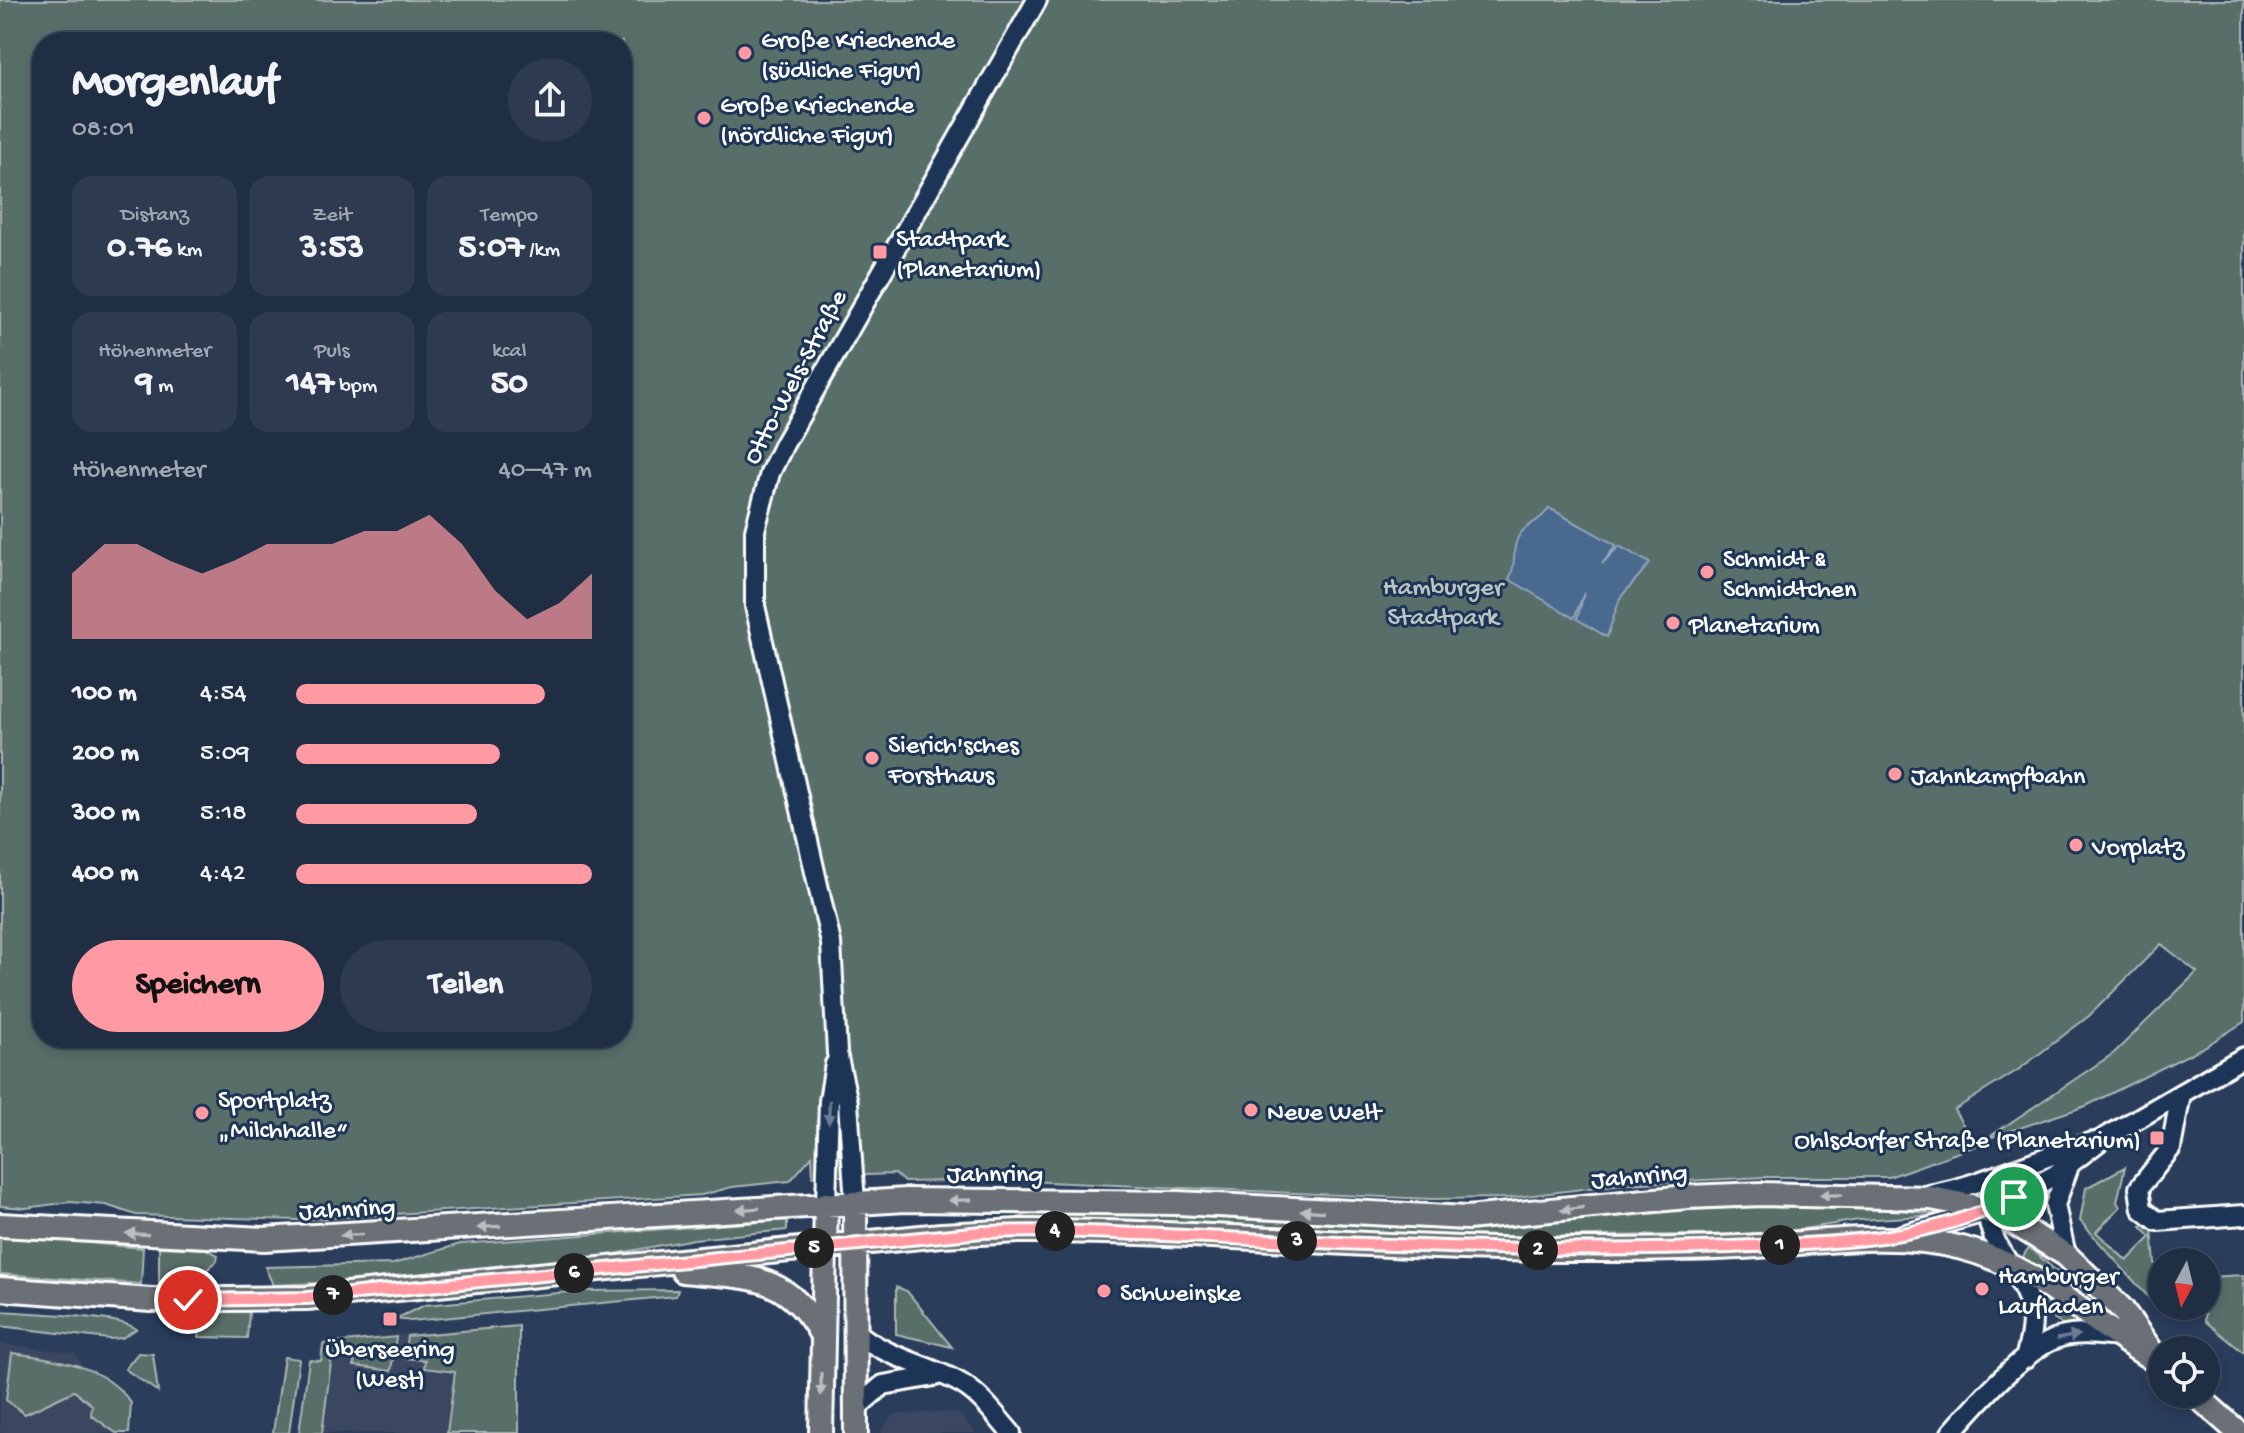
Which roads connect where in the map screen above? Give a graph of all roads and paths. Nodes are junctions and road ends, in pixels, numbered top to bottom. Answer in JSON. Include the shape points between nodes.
{"nodes":[{"id":1,"x":1037,"y":0,"type":"edge"},
{"id":2,"x":837,"y":1053,"type":"junction"},
{"id":3,"x":2244,"y":1057,"type":"edge"},
{"id":4,"x":2181,"y":1094,"type":"junction"},
{"id":5,"x":2101,"y":1140,"type":"junction"},
{"id":6,"x":2070,"y":1163,"type":"junction"},
{"id":7,"x":2011,"y":1170,"type":"junction"},
{"id":8,"x":1909,"y":1197,"type":"junction"},
{"id":9,"x":855,"y":1203,"type":"junction"},
{"id":10,"x":826,"y":1204,"type":"junction"},
{"id":11,"x":1989,"y":1211,"type":"junction"},
{"id":12,"x":2244,"y":1215,"type":"edge"},
{"id":13,"x":0,"y":1225,"type":"edge"},
{"id":14,"x":1879,"y":1238,"type":"junction"},
{"id":15,"x":856,"y":1243,"type":"junction"},
{"id":16,"x":824,"y":1247,"type":"junction"},
{"id":17,"x":2066,"y":1255,"type":"junction"},
{"id":18,"x":2006,"y":1262,"type":"junction"},
{"id":19,"x":645,"y":1266,"type":"junction"},
{"id":20,"x":0,"y":1289,"type":"edge"},
{"id":21,"x":856,"y":1332,"type":"junction"},
{"id":22,"x":821,"y":1335,"type":"junction"},
{"id":23,"x":2118,"y":1337,"type":"junction"},
{"id":24,"x":2148,"y":1346,"type":"edge"},
{"id":25,"x":2148,"y":1356,"type":"edge"},
{"id":26,"x":2025,"y":1359,"type":"junction"},
{"id":27,"x":944,"y":1376,"type":"junction"},
{"id":28,"x":856,"y":1408,"type":"junction"},
{"id":29,"x":2211,"y":1408,"type":"edge"},
{"id":30,"x":821,"y":1433,"type":"edge"},
{"id":31,"x":856,"y":1433,"type":"edge"},
{"id":32,"x":1011,"y":1433,"type":"edge"},
{"id":33,"x":1951,"y":1433,"type":"edge"},
{"id":34,"x":2239,"y":1433,"type":"edge"}],
"edges":[{"from":1,"to":2,"type":"street","name":"Otto-Wels-Straße","via":[[784,444],[755,530],[755,606],[831,943]]},
{"from":2,"to":9,"type":"street","name":"Otto-Wels-Straße","via":[[848,1103]]},
{"from":2,"to":10,"type":"street","name":"Otto-Wels-Straße","one_way":true,"via":[[829,1101]]},
{"from":3,"to":4,"type":"street"},
{"from":4,"to":5,"type":"street"},
{"from":4,"to":12,"type":"street","via":[[2171,1148],[2139,1188],[2142,1209],[2157,1221]]},
{"from":5,"to":6,"type":"street"},
{"from":5,"to":7,"type":"street"},
{"from":6,"to":11,"type":"street"},
{"from":6,"to":17,"type":"street","via":[[2055,1205]]},
{"from":7,"to":8,"type":"street"},
{"from":7,"to":11,"type":"street","via":[[1994,1191]]},
{"from":8,"to":9,"type":"main road","name":"Jahnring","one_way":true,"via":[[1687,1197],[1467,1218],[1118,1201]]},
{"from":8,"to":11,"type":"main road","name":"Jahnring"},
{"from":9,"to":10,"type":"main road","name":"Jahnring"},
{"from":9,"to":15,"type":"main road","name":"Otto-Wels-Straße"},
{"from":10,"to":13,"type":"main road","name":"Jahnring","one_way":true,"via":[[279,1239]]},
{"from":10,"to":16,"type":"main road","name":"Otto-Wels-Straße"},
{"from":11,"to":14,"type":"street"},
{"from":11,"to":17,"type":"main road","name":"Jahnring"},
{"from":11,"to":18,"type":"street","via":[[1991,1234]]},
{"from":14,"to":15,"type":"main road","via":[[1687,1249],[1505,1249],[1019,1231]]},
{"from":14,"to":18,"type":"main road","via":[[1945,1244]]},
{"from":15,"to":16,"type":"main road"},
{"from":15,"to":21,"type":"main road","name":"Otto-Wels-Straße"},
{"from":16,"to":19,"type":"main road"},
{"from":16,"to":22,"type":"main road","name":"Otto-Wels-Straße"},
{"from":17,"to":24,"type":"main road","name":"Jahnring","via":[[2122,1309]]},
{"from":18,"to":23,"type":"main road"},
{"from":18,"to":26,"type":"street","via":[[2030,1306]]},
{"from":19,"to":20,"type":"main road","via":[[269,1300],[151,1300]]},
{"from":19,"to":22,"type":"main road","via":[[771,1283],[800,1302]]},
{"from":21,"to":27,"type":"street","via":[[885,1352]]},
{"from":21,"to":28,"type":"main road","name":"Otto-Wels-Straße"},
{"from":22,"to":30,"type":"main road","name":"Otto-Wels-Straße","one_way":true},
{"from":23,"to":25,"type":"main road"},
{"from":26,"to":23,"type":"street","one_way":true,"via":[[2058,1338]]},
{"from":26,"to":33,"type":"street"},
{"from":27,"to":28,"type":"street","via":[[883,1385]]},
{"from":27,"to":32,"type":"street","via":[[972,1391]]},
{"from":28,"to":31,"type":"main road","name":"Otto-Wels-Straße"},
{"from":29,"to":34,"type":"main road"}]}
